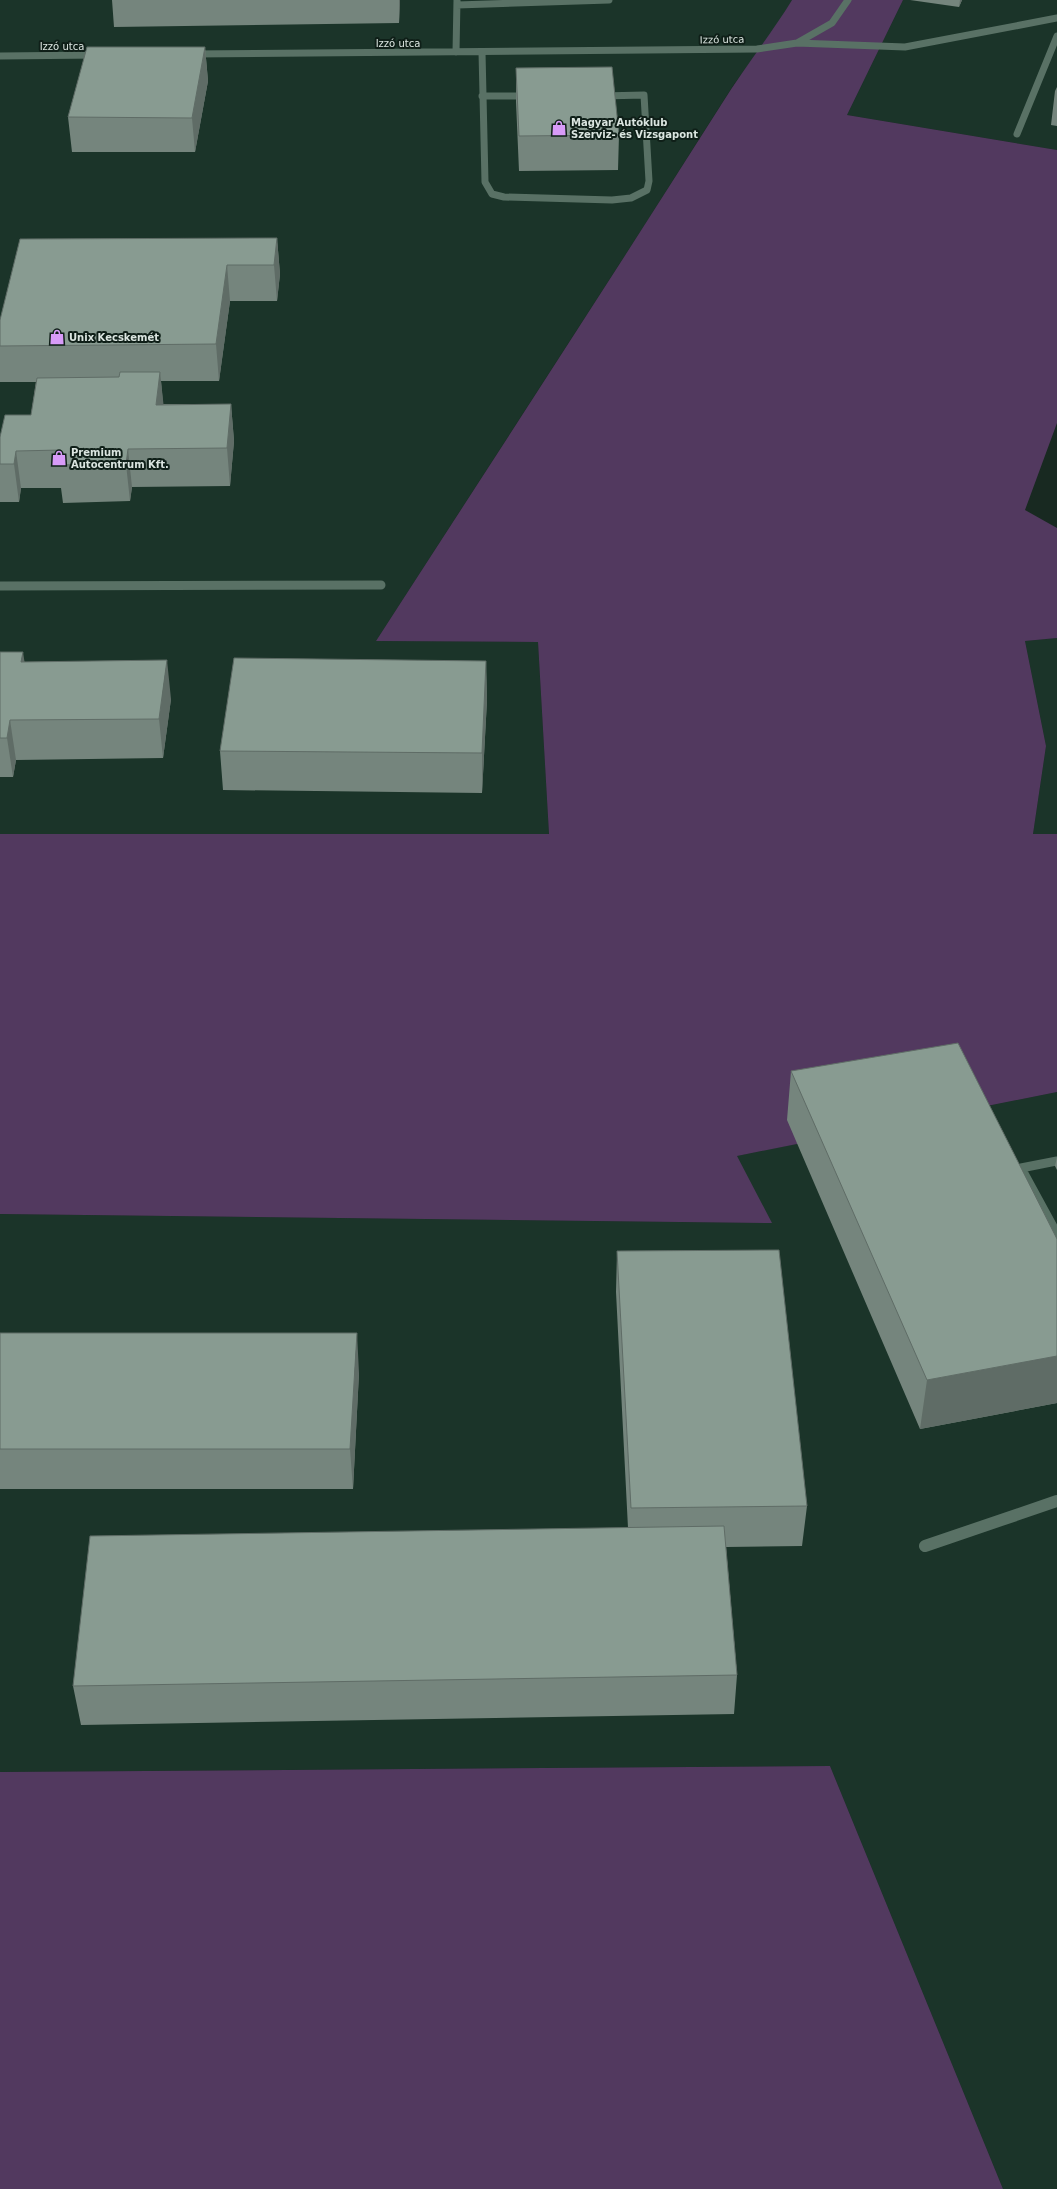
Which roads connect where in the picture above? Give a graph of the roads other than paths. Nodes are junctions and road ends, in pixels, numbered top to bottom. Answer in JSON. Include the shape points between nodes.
{"nodes":[{"id":1,"x":609,"y":0,"type":"edge"},
{"id":2,"x":848,"y":0,"type":"edge"},
{"id":3,"x":457,"y":3,"type":"edge"},
{"id":4,"x":1057,"y":18,"type":"edge"},
{"id":5,"x":1057,"y":36,"type":"edge"},
{"id":6,"x":797,"y":43,"type":"junction"},
{"id":7,"x":456,"y":52,"type":"junction"},
{"id":8,"x":482,"y":52,"type":"junction"},
{"id":9,"x":104,"y":55,"type":"edge"},
{"id":10,"x":184,"y":55,"type":"edge"},
{"id":11,"x":0,"y":56,"type":"edge"},
{"id":12,"x":482,"y":96,"type":"junction"},
{"id":13,"x":536,"y":96,"type":"edge"},
{"id":14,"x":598,"y":96,"type":"edge"},
{"id":15,"x":1018,"y":134,"type":"dead end"},
{"id":16,"x":381,"y":585,"type":"dead end"},
{"id":17,"x":0,"y":586,"type":"edge"},
{"id":18,"x":1057,"y":1161,"type":"edge"},
{"id":19,"x":1057,"y":1234,"type":"edge"},
{"id":20,"x":1057,"y":1501,"type":"edge"},
{"id":21,"x":925,"y":1546,"type":"dead end"}],
"edges":[{"from":1,"to":3,"type":"street"},
{"from":2,"to":6,"type":"street","via":[[832,23]]},
{"from":3,"to":7,"type":"street"},
{"from":4,"to":6,"type":"street","via":[[905,48]]},
{"from":5,"to":15,"type":"street"},
{"from":6,"to":8,"type":"street","name":"Izzó utca","via":[[757,49]]},
{"from":7,"to":8,"type":"street","name":"Izzó utca"},
{"from":7,"to":10,"type":"street","name":"Izzó utca"},
{"from":8,"to":12,"type":"street"},
{"from":9,"to":11,"type":"street","name":"Izzó utca"},
{"from":12,"to":13,"type":"street"},
{"from":12,"to":14,"type":"street","via":[[485,182],[492,194],[504,197],[612,200],[631,198],[647,190],[644,95]]},
{"from":16,"to":17,"type":"street"},
{"from":18,"to":19,"type":"street","via":[[1021,1168]]},
{"from":20,"to":21,"type":"street"}]}
